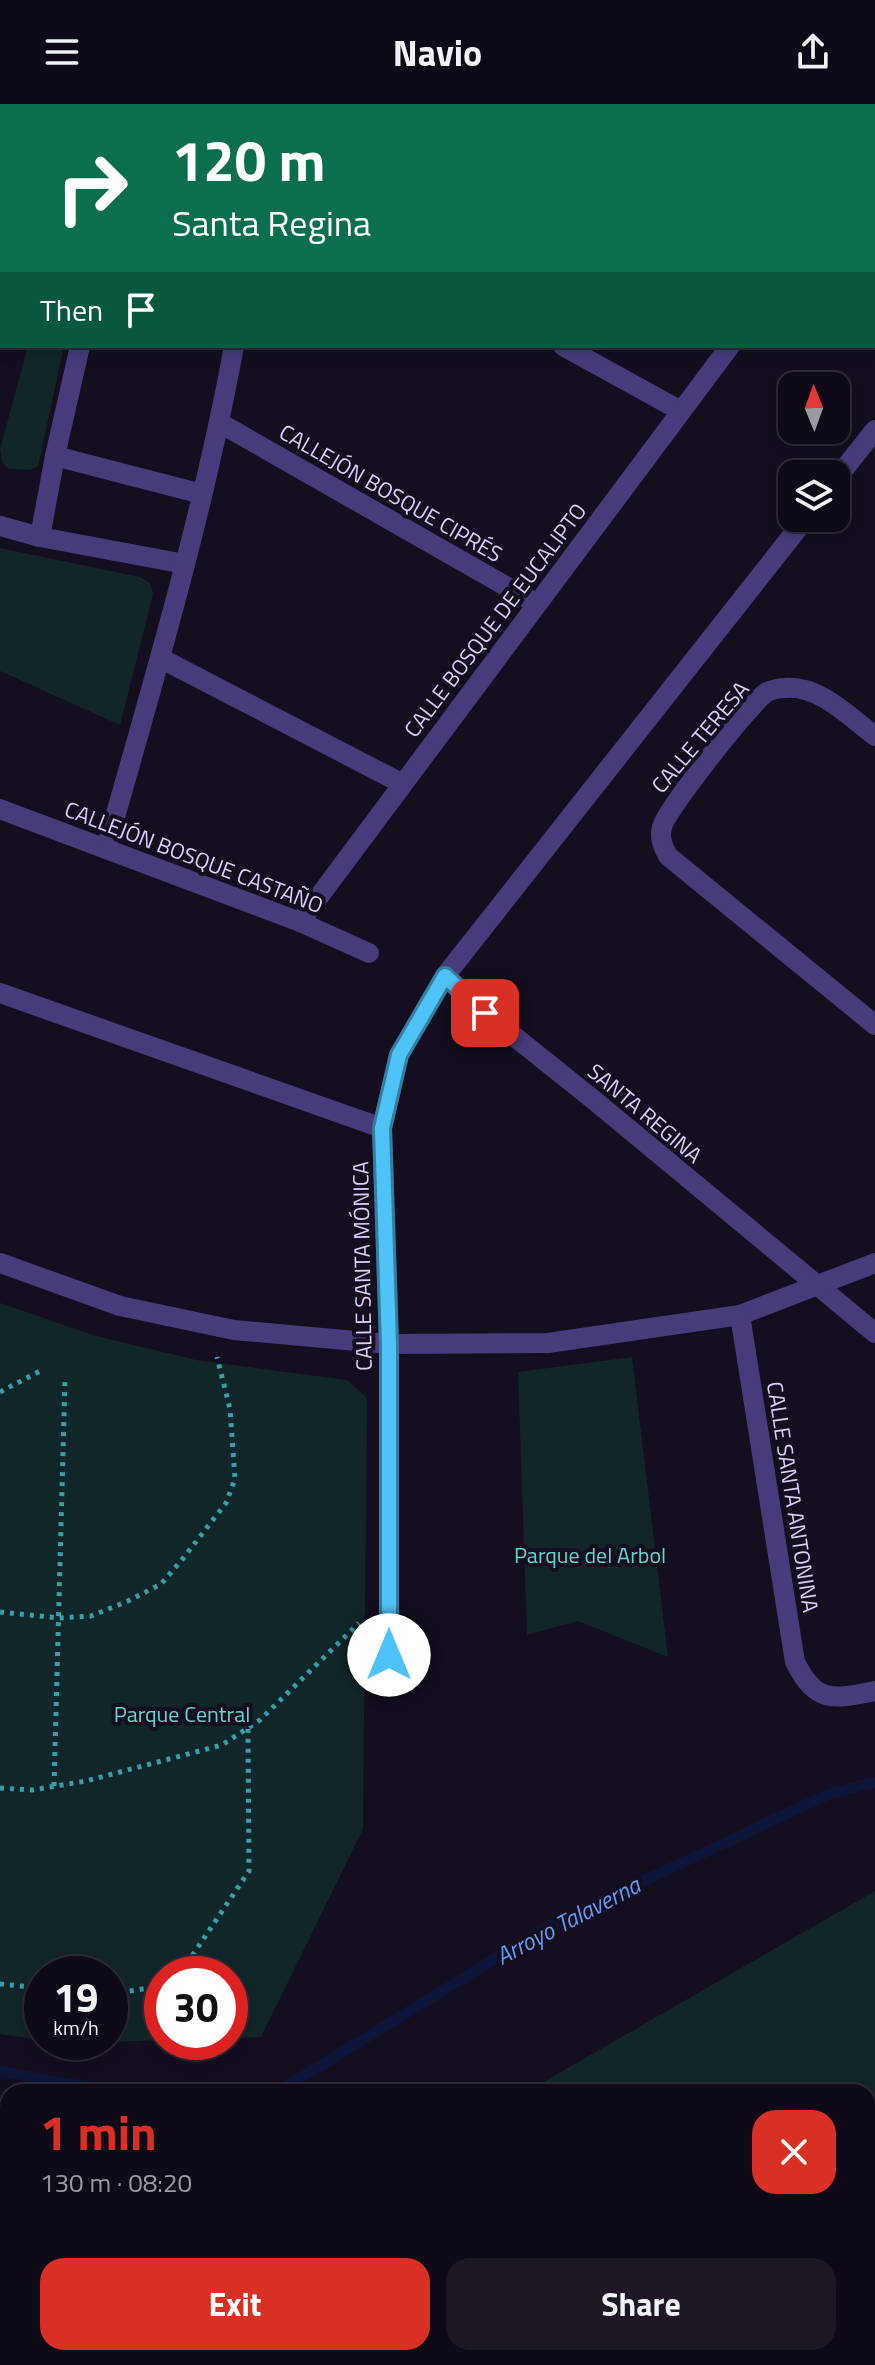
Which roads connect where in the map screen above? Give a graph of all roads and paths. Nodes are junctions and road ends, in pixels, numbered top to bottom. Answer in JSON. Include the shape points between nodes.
{"nodes":[{"id":1,"x":80,"y":348,"type":"edge"},
{"id":2,"x":234,"y":348,"type":"edge"},
{"id":3,"x":567,"y":348,"type":"edge"},
{"id":4,"x":728,"y":348,"type":"edge"},
{"id":5,"x":681,"y":411,"type":"junction"},
{"id":6,"x":220,"y":423,"type":"junction"},
{"id":7,"x":875,"y":430,"type":"edge"},
{"id":8,"x":55,"y":456,"type":"junction"},
{"id":9,"x":850,"y":461,"type":"edge"},
{"id":10,"x":202,"y":494,"type":"junction"},
{"id":11,"x":0,"y":526,"type":"edge"},
{"id":12,"x":795,"y":532,"type":"edge"},
{"id":13,"x":40,"y":537,"type":"junction"},
{"id":14,"x":185,"y":564,"type":"junction"},
{"id":15,"x":537,"y":604,"type":"junction"},
{"id":16,"x":160,"y":658,"type":"junction"},
{"id":17,"x":875,"y":736,"type":"edge"},
{"id":18,"x":403,"y":784,"type":"junction"},
{"id":19,"x":0,"y":809,"type":"edge"},
{"id":20,"x":106,"y":849,"type":"junction"},
{"id":21,"x":300,"y":922,"type":"junction"},
{"id":22,"x":369,"y":953,"type":"dead end"},
{"id":23,"x":445,"y":976,"type":"junction"},
{"id":24,"x":0,"y":993,"type":"edge"},
{"id":25,"x":875,"y":1025,"type":"edge"},
{"id":26,"x":382,"y":1128,"type":"junction"},
{"id":27,"x":0,"y":1263,"type":"edge"},
{"id":28,"x":875,"y":1263,"type":"edge"},
{"id":29,"x":816,"y":1286,"type":"junction"},
{"id":30,"x":740,"y":1315,"type":"junction"},
{"id":31,"x":210,"y":1325,"type":"junction"},
{"id":32,"x":875,"y":1333,"type":"edge"},
{"id":33,"x":389,"y":1344,"type":"junction"},
{"id":34,"x":42,"y":1370,"type":"dead end"},
{"id":35,"x":65,"y":1378,"type":"dead end"},
{"id":36,"x":0,"y":1392,"type":"edge"},
{"id":37,"x":389,"y":1590,"type":"junction"},
{"id":38,"x":0,"y":1612,"type":"edge"},
{"id":39,"x":59,"y":1618,"type":"junction"},
{"id":40,"x":389,"y":1655,"type":"dead end"},
{"id":41,"x":875,"y":1691,"type":"edge"},
{"id":42,"x":248,"y":1729,"type":"junction"},
{"id":43,"x":54,"y":1786,"type":"junction"},
{"id":44,"x":0,"y":1788,"type":"edge"},
{"id":45,"x":192,"y":1956,"type":"edge"},
{"id":46,"x":0,"y":1984,"type":"edge"},
{"id":47,"x":24,"y":1986,"type":"edge"}],
"edges":[{"from":1,"to":8,"type":"street"},
{"from":2,"to":6,"type":"street"},
{"from":3,"to":5,"type":"street"},
{"from":4,"to":5,"type":"street","name":"CALLE BOSQUE DE EUCALIPTO"},
{"from":5,"to":15,"type":"street","name":"CALLE BOSQUE DE EUCALIPTO"},
{"from":6,"to":10,"type":"street"},
{"from":6,"to":15,"type":"street","name":"CALLEJÓN BOSQUE CIPRÉS"},
{"from":7,"to":9,"type":"street"},
{"from":8,"to":10,"type":"street"},
{"from":8,"to":13,"type":"street"},
{"from":10,"to":14,"type":"street"},
{"from":11,"to":13,"type":"street"},
{"from":12,"to":23,"type":"street","name":"CALLE SANTA MÓNICA"},
{"from":13,"to":14,"type":"street"},
{"from":14,"to":16,"type":"street"},
{"from":15,"to":18,"type":"street","name":"CALLE BOSQUE DE EUCALIPTO"},
{"from":16,"to":18,"type":"street"},
{"from":16,"to":20,"type":"street"},
{"from":17,"to":25,"type":"street","name":"CALLE TERESA","via":[[803,688],[767,692],[670,807],[661,844],[668,856]]},
{"from":18,"to":21,"type":"street","name":"CALLE BOSQUE DE EUCALIPTO"},
{"from":19,"to":20,"type":"street","name":"CALLEJÓN BOSQUE CASTAÑO"},
{"from":20,"to":21,"type":"street","name":"CALLEJÓN BOSQUE CASTAÑO"},
{"from":21,"to":22,"type":"street","name":"CALLEJÓN BOSQUE CASTAÑO"},
{"from":23,"to":26,"type":"street","name":"CALLE SANTA MÓNICA","via":[[399,1055]]},
{"from":23,"to":29,"type":"street","name":"SANTA REGINA"},
{"from":24,"to":26,"type":"street"},
{"from":26,"to":33,"type":"street","name":"CALLE SANTA MÓNICA"},
{"from":27,"to":31,"type":"street","via":[[120,1306]]},
{"from":28,"to":29,"type":"street"},
{"from":29,"to":30,"type":"street"},
{"from":29,"to":32,"type":"street","name":"SANTA REGINA"},
{"from":30,"to":33,"type":"street","via":[[548,1343]]},
{"from":30,"to":41,"type":"street","name":"CALLE SANTA ANTONINA","via":[[795,1662],[818,1693]]},
{"from":31,"to":33,"type":"street"},
{"from":31,"to":39,"type":"path","via":[[230,1409],[235,1479],[226,1503],[161,1584],[91,1616]]},
{"from":33,"to":37,"type":"street","name":"CALLE SANTA MÓNICA"},
{"from":34,"to":36,"type":"path"},
{"from":35,"to":39,"type":"path"},
{"from":37,"to":40,"type":"street","name":"CALLE SANTA MÓNICA"},
{"from":37,"to":42,"type":"path"},
{"from":38,"to":39,"type":"path"},
{"from":39,"to":43,"type":"path"},
{"from":42,"to":43,"type":"path","via":[[222,1745]]},
{"from":42,"to":45,"type":"path","via":[[249,1871]]},
{"from":43,"to":44,"type":"path"},
{"from":46,"to":47,"type":"path"}]}
